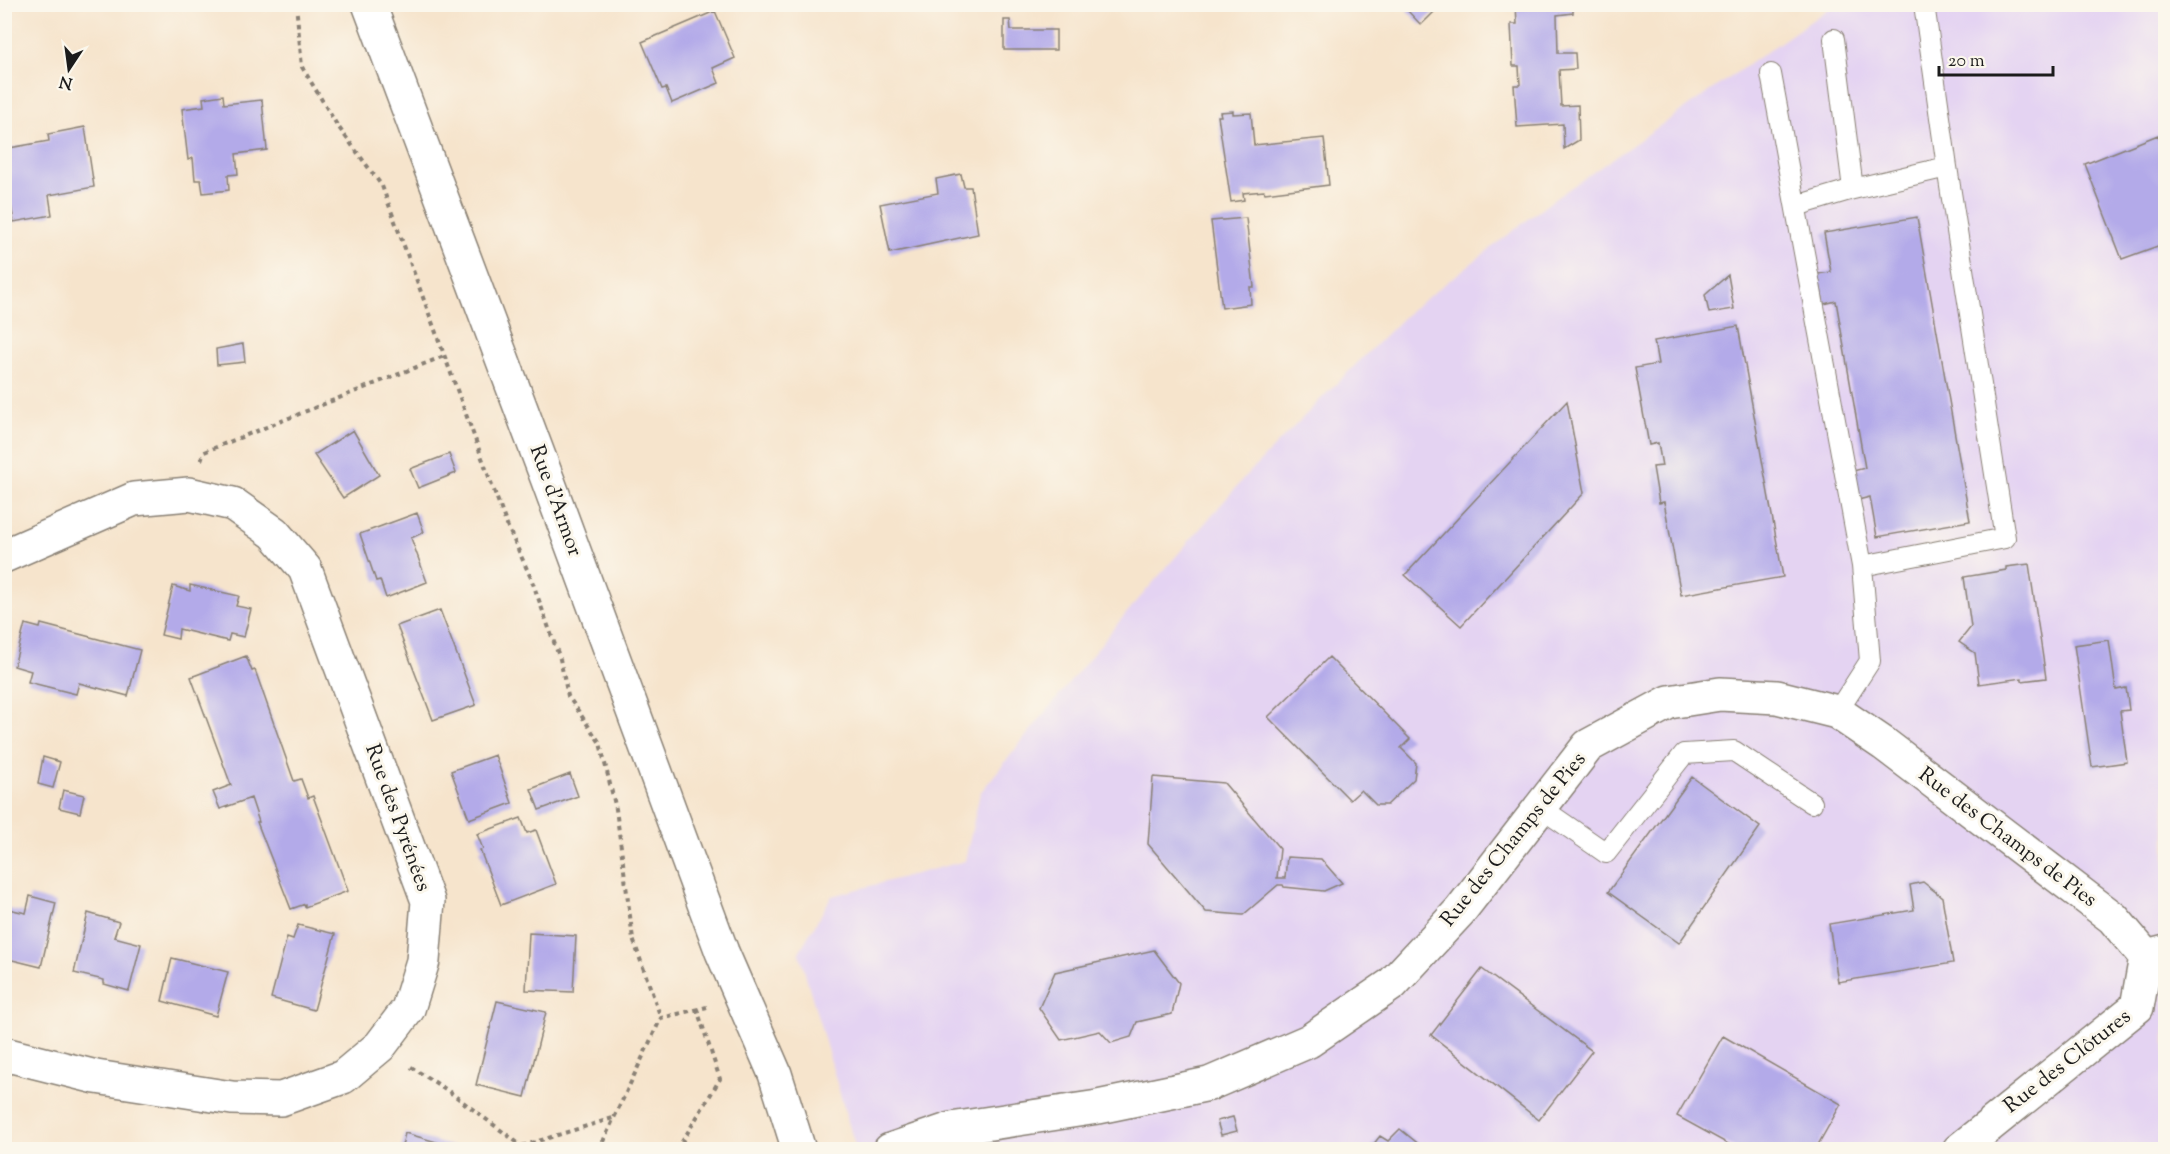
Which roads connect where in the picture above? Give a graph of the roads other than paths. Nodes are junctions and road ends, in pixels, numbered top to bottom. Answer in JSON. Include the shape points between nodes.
{"nodes":[{"id":1,"x":369,"y":4,"type":"edge"},
{"id":2,"x":1924,"y":4,"type":"edge"},
{"id":3,"x":1834,"y":39,"type":"dead end"},
{"id":4,"x":1771,"y":74,"type":"dead end"},
{"id":5,"x":1947,"y":166,"type":"junction"},
{"id":6,"x":1853,"y":189,"type":"junction"},
{"id":7,"x":1796,"y":206,"type":"junction"},
{"id":8,"x":4,"y":556,"type":"edge"},
{"id":9,"x":1862,"y":566,"type":"junction"},
{"id":10,"x":1837,"y":712,"type":"junction"},
{"id":11,"x":1812,"y":803,"type":"dead end"},
{"id":12,"x":1540,"y":808,"type":"junction"},
{"id":13,"x":2156,"y":955,"type":"edge"},
{"id":14,"x":4,"y":1054,"type":"edge"},
{"id":15,"x":799,"y":1149,"type":"edge"},
{"id":16,"x":890,"y":1149,"type":"edge"},
{"id":17,"x":1959,"y":1149,"type":"edge"}],
"edges":[{"from":1,"to":15,"type":"street","name":"Rue d'Armor"},
{"from":2,"to":5,"type":"lane"},
{"from":3,"to":6,"type":"lane"},
{"from":4,"to":7,"type":"lane"},
{"from":5,"to":6,"type":"lane"},
{"from":5,"to":9,"type":"lane","via":[[2005,538]]},
{"from":6,"to":7,"type":"lane"},
{"from":7,"to":9,"type":"lane"},
{"from":8,"to":14,"type":"street","name":"Rue des Pyrénées","via":[[134,499],[189,494],[233,504],[274,533],[305,569],[428,901],[423,962],[408,1009],[380,1046],[343,1077],[281,1099],[232,1098],[96,1077]]},
{"from":9,"to":10,"type":"lane","via":[[1870,661]]},
{"from":10,"to":12,"type":"street","name":"Rue des Champs de Pies","via":[[1777,697],[1720,694],[1670,702],[1588,746]]},
{"from":10,"to":13,"type":"street","name":"Rue des Champs de Pies","via":[[1884,744]]},
{"from":11,"to":12,"type":"lane","via":[[1734,751],[1684,754],[1606,854]]},
{"from":12,"to":16,"type":"street","name":"Rue des Champs de Pies","via":[[1460,911],[1392,984],[1309,1041],[1209,1084],[1098,1107],[951,1129]]},
{"from":13,"to":17,"type":"street","name":"Rue des Clôtures","via":[[2137,1007]]}]}
